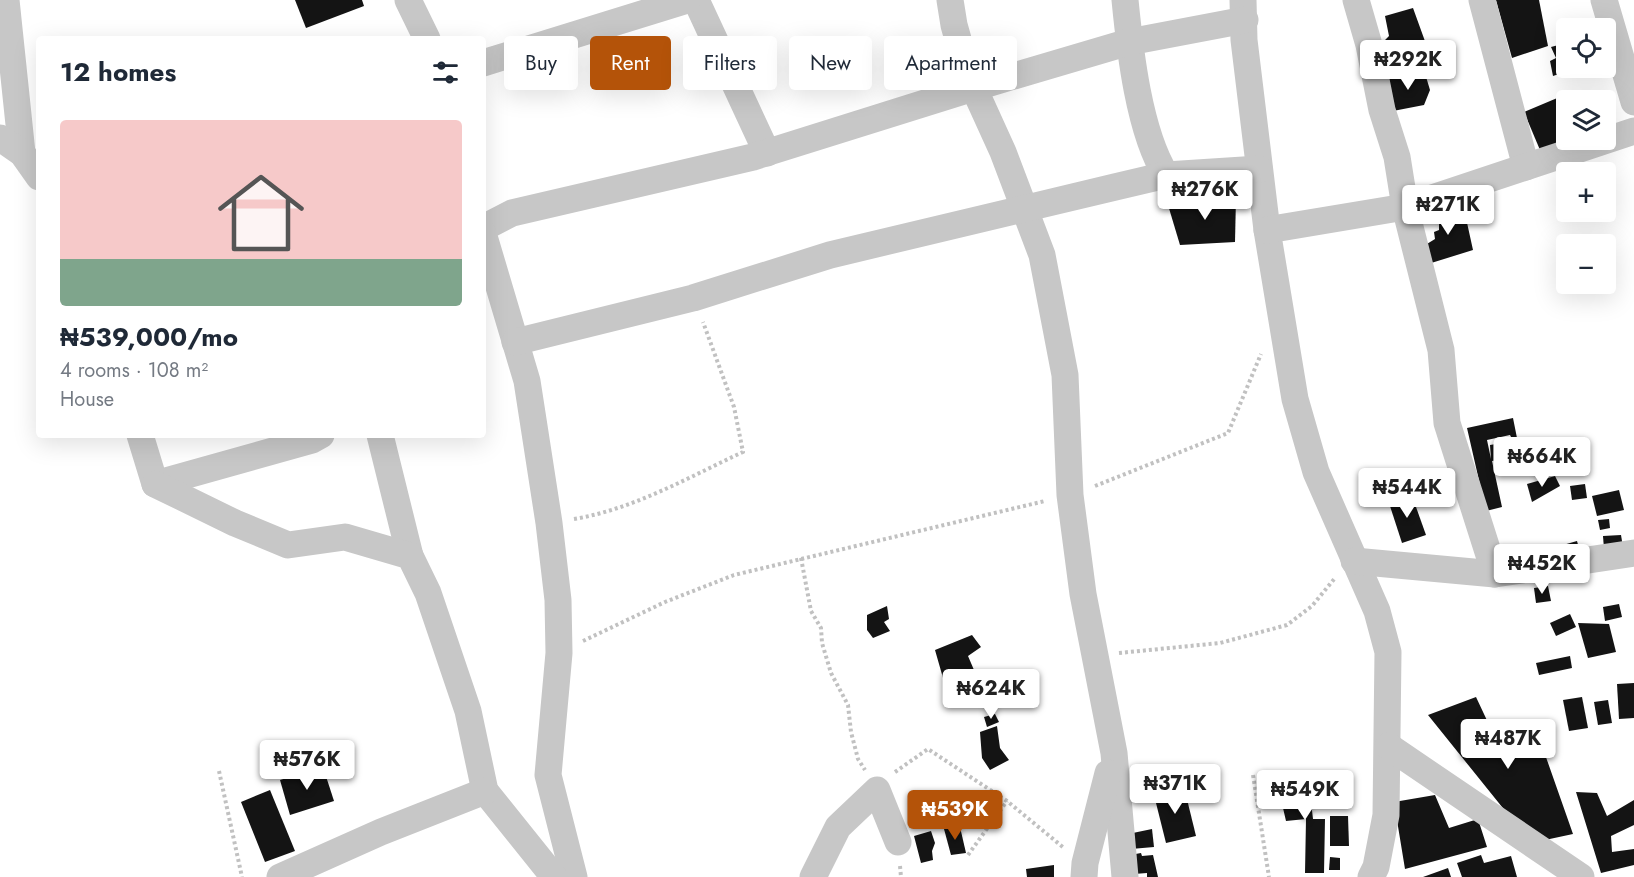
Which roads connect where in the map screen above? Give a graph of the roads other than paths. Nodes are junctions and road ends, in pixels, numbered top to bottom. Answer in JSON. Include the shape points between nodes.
{"nodes":[{"id":1,"x":6,"y":0,"type":"edge"},
{"id":2,"x":408,"y":0,"type":"edge"},
{"id":3,"x":687,"y":0,"type":"edge"},
{"id":4,"x":696,"y":0,"type":"edge"},
{"id":5,"x":950,"y":0,"type":"edge"},
{"id":6,"x":1125,"y":0,"type":"edge"},
{"id":7,"x":1357,"y":0,"type":"edge"},
{"id":8,"x":1482,"y":0,"type":"edge"},
{"id":9,"x":1604,"y":0,"type":"edge"},
{"id":10,"x":1244,"y":10,"type":"edge"},
{"id":11,"x":426,"y":36,"type":"edge"},
{"id":12,"x":957,"y":36,"type":"edge"},
{"id":13,"x":1129,"y":42,"type":"junction"},
{"id":14,"x":486,"y":62,"type":"edge"},
{"id":15,"x":1017,"y":75,"type":"edge"},
{"id":16,"x":967,"y":90,"type":"edge"},
{"id":17,"x":974,"y":90,"type":"edge"},
{"id":18,"x":1634,"y":102,"type":"edge"},
{"id":19,"x":1634,"y":132,"type":"edge"},
{"id":20,"x":11,"y":146,"type":"edge"},
{"id":21,"x":767,"y":153,"type":"junction"},
{"id":22,"x":1526,"y":167,"type":"junction"},
{"id":23,"x":1259,"y":169,"type":"junction"},
{"id":24,"x":36,"y":174,"type":"edge"},
{"id":25,"x":1166,"y":175,"type":"junction"},
{"id":26,"x":1406,"y":207,"type":"junction"},
{"id":27,"x":1023,"y":208,"type":"junction"},
{"id":28,"x":486,"y":226,"type":"edge"},
{"id":29,"x":1267,"y":230,"type":"junction"},
{"id":30,"x":486,"y":243,"type":"edge"},
{"id":31,"x":515,"y":342,"type":"junction"},
{"id":32,"x":141,"y":438,"type":"edge"},
{"id":33,"x":316,"y":438,"type":"edge"},
{"id":34,"x":381,"y":438,"type":"edge"},
{"id":35,"x":155,"y":484,"type":"junction"},
{"id":36,"x":1634,"y":553,"type":"edge"},
{"id":37,"x":410,"y":556,"type":"junction"},
{"id":38,"x":1354,"y":561,"type":"junction"},
{"id":39,"x":1495,"y":574,"type":"junction"},
{"id":40,"x":1388,"y":746,"type":"junction"},
{"id":41,"x":1114,"y":753,"type":"junction"},
{"id":42,"x":485,"y":791,"type":"junction"},
{"id":43,"x":898,"y":842,"type":"dead end"},
{"id":44,"x":1084,"y":870,"type":"edge"},
{"id":45,"x":280,"y":877,"type":"edge"},
{"id":46,"x":554,"y":877,"type":"edge"},
{"id":47,"x":574,"y":877,"type":"edge"},
{"id":48,"x":813,"y":877,"type":"edge"},
{"id":49,"x":1125,"y":877,"type":"edge"},
{"id":50,"x":1371,"y":877,"type":"edge"},
{"id":51,"x":1581,"y":877,"type":"edge"}],
"edges":[{"from":1,"to":20,"type":"street"},
{"from":2,"to":11,"type":"street"},
{"from":3,"to":14,"type":"street"},
{"from":4,"to":21,"type":"street"},
{"from":5,"to":12,"type":"street"},
{"from":6,"to":13,"type":"street"},
{"from":7,"to":26,"type":"street"},
{"from":8,"to":22,"type":"street"},
{"from":9,"to":18,"type":"street"},
{"from":10,"to":13,"type":"street"},
{"from":10,"to":23,"type":"street"},
{"from":13,"to":15,"type":"street"},
{"from":13,"to":25,"type":"street","via":[[1144,121]]},
{"from":16,"to":21,"type":"street"},
{"from":17,"to":27,"type":"street","via":[[1003,152]]},
{"from":19,"to":22,"type":"street"},
{"from":20,"to":24,"type":"street"},
{"from":21,"to":28,"type":"street","via":[[513,213]]},
{"from":22,"to":26,"type":"street"},
{"from":23,"to":25,"type":"street"},
{"from":23,"to":29,"type":"street"},
{"from":25,"to":27,"type":"street"},
{"from":26,"to":29,"type":"street"},
{"from":26,"to":39,"type":"street","via":[[1441,350],[1447,423]]},
{"from":27,"to":31,"type":"street","via":[[830,255],[693,298]]},
{"from":27,"to":41,"type":"street","via":[[1042,255],[1065,375],[1070,495],[1083,594]]},
{"from":29,"to":38,"type":"street","via":[[1295,399],[1316,472]]},
{"from":30,"to":31,"type":"street"},
{"from":31,"to":47,"type":"street","via":[[527,381],[558,600],[559,653],[548,775]]},
{"from":32,"to":35,"type":"street"},
{"from":33,"to":35,"type":"street"},
{"from":34,"to":37,"type":"street"},
{"from":35,"to":37,"type":"street","via":[[288,545],[345,537]]},
{"from":36,"to":39,"type":"street"},
{"from":37,"to":42,"type":"street","via":[[428,593],[468,711]]},
{"from":38,"to":39,"type":"street"},
{"from":38,"to":40,"type":"street","via":[[1377,611],[1388,652]]},
{"from":40,"to":50,"type":"street","via":[[1386,815]]},
{"from":40,"to":51,"type":"street"},
{"from":41,"to":44,"type":"street"},
{"from":41,"to":49,"type":"street"},
{"from":42,"to":45,"type":"street"},
{"from":42,"to":46,"type":"street"},
{"from":43,"to":48,"type":"street","via":[[877,790],[838,827]]}]}
